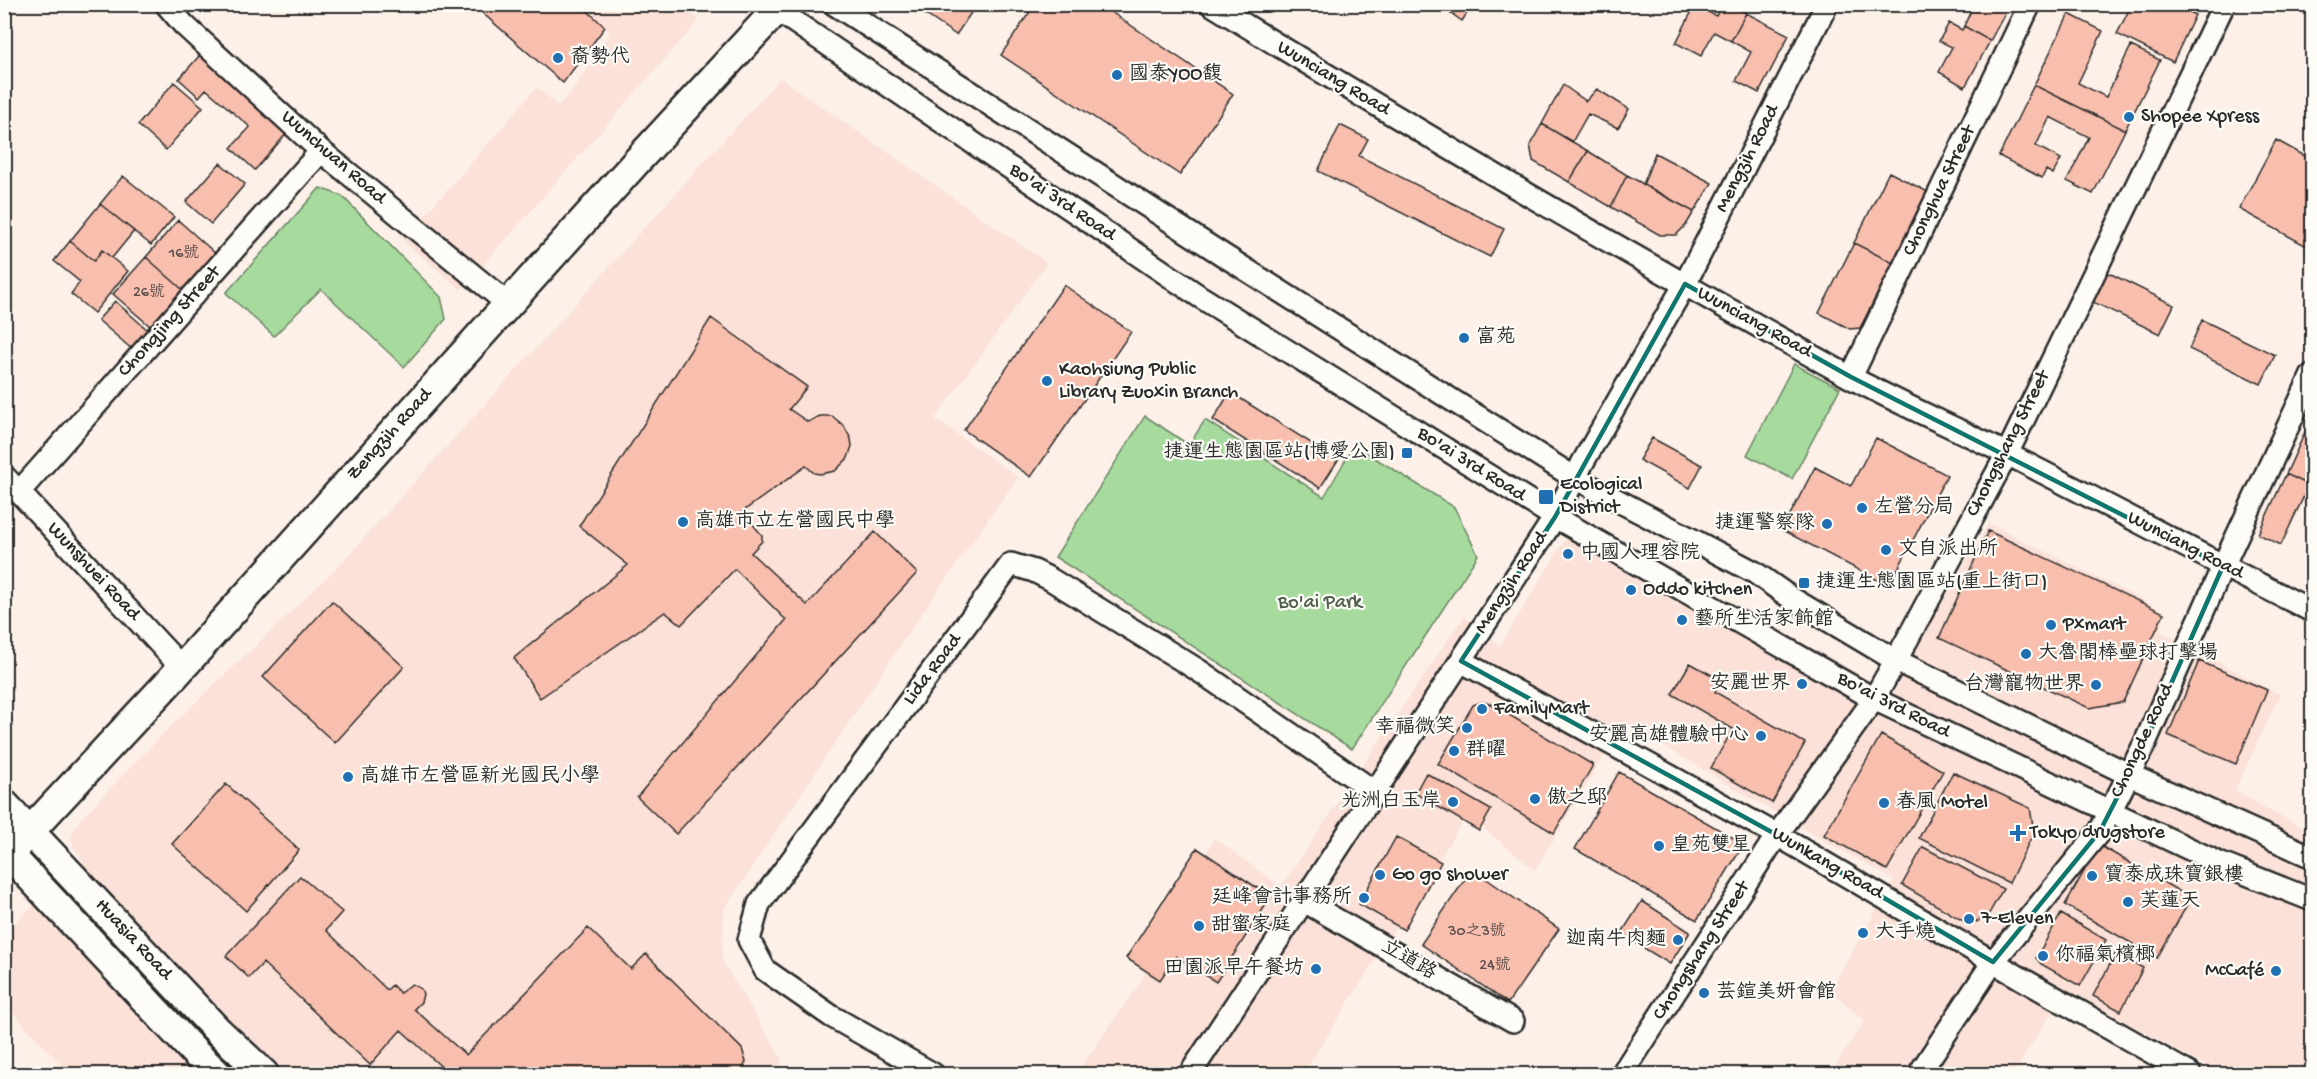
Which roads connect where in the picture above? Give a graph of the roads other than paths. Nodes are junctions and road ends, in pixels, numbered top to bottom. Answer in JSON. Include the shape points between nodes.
{"nodes":[{"id":1,"x":166,"y":4,"type":"edge"},
{"id":2,"x":834,"y":4,"type":"edge"},
{"id":3,"x":1211,"y":4,"type":"edge"},
{"id":4,"x":1827,"y":4,"type":"edge"},
{"id":5,"x":2030,"y":4,"type":"edge"},
{"id":6,"x":2224,"y":4,"type":"edge"},
{"id":7,"x":775,"y":7,"type":"edge"},
{"id":8,"x":321,"y":151,"type":"junction"},
{"id":9,"x":1685,"y":284,"type":"junction"},
{"id":10,"x":508,"y":304,"type":"junction"},
{"id":11,"x":2313,"y":375,"type":"edge"},
{"id":12,"x":1851,"y":377,"type":"junction"},
{"id":13,"x":2007,"y":454,"type":"junction"},
{"id":14,"x":4,"y":476,"type":"edge"},
{"id":15,"x":1575,"y":478,"type":"junction"},
{"id":16,"x":19,"y":492,"type":"junction"},
{"id":17,"x":1555,"y":517,"type":"junction"},
{"id":18,"x":2223,"y":566,"type":"junction"},
{"id":19,"x":2313,"y":611,"type":"edge"},
{"id":20,"x":1895,"y":660,"type":"junction"},
{"id":21,"x":1461,"y":661,"type":"junction"},
{"id":22,"x":182,"y":668,"type":"junction"},
{"id":23,"x":1874,"y":699,"type":"junction"},
{"id":24,"x":2130,"y":775,"type":"junction"},
{"id":25,"x":1375,"y":792,"type":"junction"},
{"id":26,"x":4,"y":804,"type":"edge"},
{"id":27,"x":2110,"y":810,"type":"junction"},
{"id":28,"x":30,"y":831,"type":"junction"},
{"id":29,"x":1777,"y":835,"type":"junction"},
{"id":30,"x":6,"y":854,"type":"edge"},
{"id":31,"x":2313,"y":857,"type":"edge"},
{"id":32,"x":2313,"y":900,"type":"edge"},
{"id":33,"x":1304,"y":901,"type":"junction"},
{"id":34,"x":1993,"y":962,"type":"junction"},
{"id":35,"x":1513,"y":1021,"type":"dead end"},
{"id":36,"x":217,"y":1074,"type":"edge"},
{"id":37,"x":264,"y":1074,"type":"edge"},
{"id":38,"x":933,"y":1074,"type":"edge"},
{"id":39,"x":1190,"y":1074,"type":"edge"},
{"id":40,"x":1622,"y":1074,"type":"edge"},
{"id":41,"x":1918,"y":1074,"type":"edge"},
{"id":42,"x":2190,"y":1074,"type":"edge"}],
"edges":[{"from":1,"to":8,"type":"street","name":"Wunchuan Road"},
{"from":2,"to":15,"type":"street"},
{"from":3,"to":9,"type":"street","name":"Wunciang Road","via":[[1359,95]]},
{"from":4,"to":9,"type":"street","name":"Mengzih Road"},
{"from":5,"to":12,"type":"street","name":"Chonghua Street"},
{"from":6,"to":13,"type":"street","name":"Chongshang Street"},
{"from":7,"to":10,"type":"street","name":"Zengzih Road"},
{"from":7,"to":17,"type":"street","name":"Bo'ai 3rd Road","via":[[1199,296]]},
{"from":8,"to":10,"type":"street","name":"Wunchuan Road"},
{"from":8,"to":16,"type":"street","name":"Chongjing Street"},
{"from":9,"to":12,"type":"street","name":"Wunciang Road"},
{"from":9,"to":15,"type":"street","name":"Mengzih Road"},
{"from":10,"to":22,"type":"street","name":"Zengzih Road"},
{"from":11,"to":18,"type":"street","name":"Chongde Road"},
{"from":12,"to":13,"type":"street","name":"Wunciang Road"},
{"from":13,"to":18,"type":"street","name":"Wunciang Road"},
{"from":13,"to":20,"type":"street","name":"Chongshang Street"},
{"from":14,"to":16,"type":"street","name":"Wunshuei Road"},
{"from":15,"to":17,"type":"street","name":"Mengzih Road"},
{"from":15,"to":20,"type":"street","via":[[1754,572]]},
{"from":16,"to":22,"type":"street","name":"Wunshuei Road"},
{"from":17,"to":21,"type":"street","name":"Mengzih Road"},
{"from":17,"to":23,"type":"street","name":"Bo'ai 3rd Road"},
{"from":18,"to":19,"type":"street","name":"Wunciang Road"},
{"from":18,"to":24,"type":"street","name":"Chongde Road"},
{"from":20,"to":23,"type":"street","name":"Chongshang Street"},
{"from":20,"to":24,"type":"street"},
{"from":21,"to":25,"type":"street","name":"Mengzih Road"},
{"from":21,"to":29,"type":"street","name":"Wunkang Road"},
{"from":22,"to":28,"type":"street","name":"Zengzih Road"},
{"from":23,"to":27,"type":"street","name":"Bo'ai 3rd Road"},
{"from":23,"to":29,"type":"street","name":"Chongshang Street"},
{"from":24,"to":27,"type":"street","name":"Chongde Road"},
{"from":24,"to":31,"type":"street"},
{"from":25,"to":33,"type":"street","name":"Mengzih Road"},
{"from":25,"to":38,"type":"street","name":"Lida Road","via":[[1198,670],[1050,579],[1011,564],[759,904],[749,940],[765,970],[831,1016]]},
{"from":26,"to":28,"type":"street","name":"Huasia Road"},
{"from":27,"to":32,"type":"street","name":"Bo'ai 3rd Road","via":[[2219,863]]},
{"from":27,"to":34,"type":"street","name":"Chongde Road","via":[[2100,831]]},
{"from":28,"to":30,"type":"street","name":"Zengzih Road"},
{"from":28,"to":37,"type":"street","name":"Huasia Road","via":[[218,1031]]},
{"from":29,"to":34,"type":"street","name":"Wunkang Road"},
{"from":29,"to":40,"type":"street","name":"Chongshang Street"},
{"from":30,"to":36,"type":"street","name":"Huasia Road"},
{"from":33,"to":35,"type":"street","name":"立道路"},
{"from":33,"to":39,"type":"street","name":"Mengzih Road"},
{"from":34,"to":41,"type":"street","name":"Chongde Road"},
{"from":34,"to":42,"type":"street","name":"Wunkang Road"}]}
